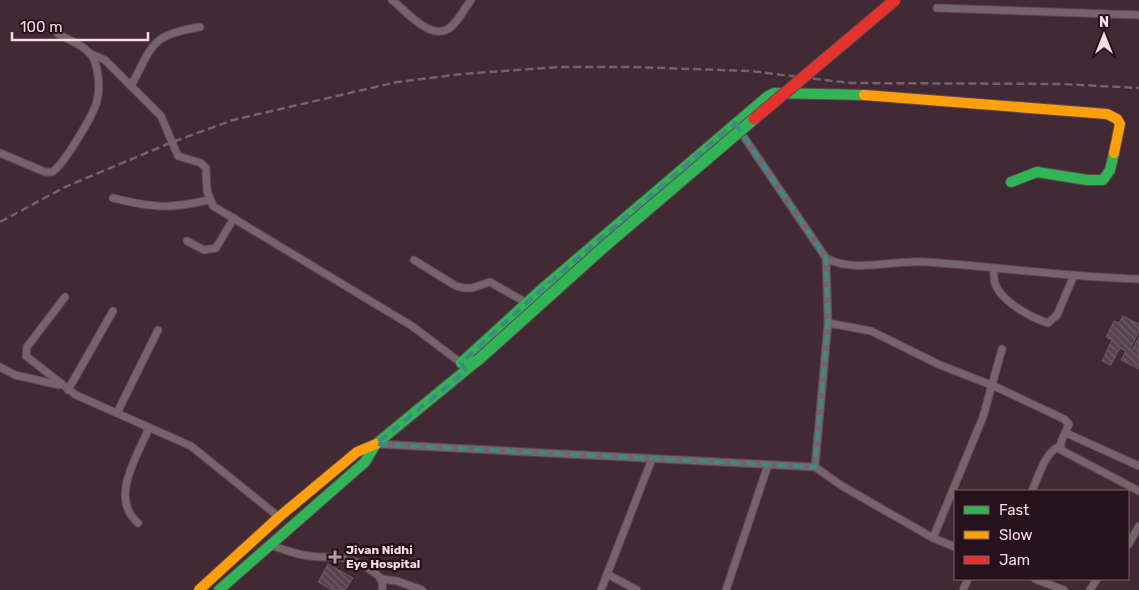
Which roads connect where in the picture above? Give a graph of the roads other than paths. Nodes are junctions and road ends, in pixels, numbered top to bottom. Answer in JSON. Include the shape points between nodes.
{"nodes":[{"id":1,"x":392,"y":0,"type":"edge"},
{"id":2,"x":471,"y":0,"type":"edge"},
{"id":3,"x":895,"y":0,"type":"edge"},
{"id":4,"x":937,"y":8,"type":"dead end"},
{"id":5,"x":1139,"y":15,"type":"edge"},
{"id":6,"x":200,"y":27,"type":"dead end"},
{"id":7,"x":58,"y":34,"type":"dead end"},
{"id":8,"x":89,"y":53,"type":"junction"},
{"id":9,"x":131,"y":86,"type":"junction"},
{"id":10,"x":736,"y":123,"type":"junction"},
{"id":11,"x":0,"y":153,"type":"edge"},
{"id":12,"x":1011,"y":182,"type":"dead end"},
{"id":13,"x":114,"y":198,"type":"dead end"},
{"id":14,"x":209,"y":200,"type":"junction"},
{"id":15,"x":234,"y":218,"type":"junction"},
{"id":16,"x":187,"y":242,"type":"dead end"},
{"id":17,"x":826,"y":258,"type":"junction"},
{"id":18,"x":414,"y":260,"type":"dead end"},
{"id":19,"x":994,"y":269,"type":"junction"},
{"id":20,"x":1074,"y":275,"type":"junction"},
{"id":21,"x":1139,"y":279,"type":"edge"},
{"id":22,"x":65,"y":297,"type":"dead end"},
{"id":23,"x":527,"y":303,"type":"junction"},
{"id":24,"x":113,"y":311,"type":"dead end"},
{"id":25,"x":828,"y":323,"type":"junction"},
{"id":26,"x":158,"y":330,"type":"dead end"},
{"id":27,"x":1002,"y":349,"type":"dead end"},
{"id":28,"x":463,"y":367,"type":"junction"},
{"id":29,"x":0,"y":368,"type":"edge"},
{"id":30,"x":61,"y":385,"type":"junction"},
{"id":31,"x":994,"y":386,"type":"junction"},
{"id":32,"x":68,"y":390,"type":"junction"},
{"id":33,"x":117,"y":413,"type":"junction"},
{"id":34,"x":148,"y":428,"type":"junction"},
{"id":35,"x":1066,"y":433,"type":"junction"},
{"id":36,"x":376,"y":444,"type":"junction"},
{"id":37,"x":1060,"y":446,"type":"junction"},
{"id":38,"x":652,"y":459,"type":"junction"},
{"id":39,"x":768,"y":466,"type":"junction"},
{"id":40,"x":1139,"y":466,"type":"edge"},
{"id":41,"x":814,"y":467,"type":"junction"},
{"id":42,"x":1032,"y":490,"type":"edge"},
{"id":43,"x":1139,"y":491,"type":"edge"},
{"id":44,"x":279,"y":517,"type":"junction"},
{"id":45,"x":138,"y":523,"type":"dead end"},
{"id":46,"x":1139,"y":526,"type":"edge"},
{"id":47,"x":933,"y":538,"type":"junction"},
{"id":48,"x":1129,"y":543,"type":"edge"},
{"id":49,"x":269,"y":545,"type":"junction"},
{"id":50,"x":954,"y":547,"type":"edge"},
{"id":51,"x":607,"y":574,"type":"junction"},
{"id":52,"x":381,"y":579,"type":"junction"},
{"id":53,"x":1038,"y":580,"type":"edge"},
{"id":54,"x":199,"y":590,"type":"edge"},
{"id":55,"x":218,"y":590,"type":"edge"},
{"id":56,"x":382,"y":590,"type":"edge"},
{"id":57,"x":422,"y":590,"type":"edge"},
{"id":58,"x":601,"y":590,"type":"edge"},
{"id":59,"x":637,"y":590,"type":"edge"},
{"id":60,"x":726,"y":590,"type":"edge"},
{"id":61,"x":1064,"y":590,"type":"edge"}],
"edges":[{"from":1,"to":2,"type":"street","via":[[429,30],[438,32],[454,23]]},
{"from":3,"to":28,"type":"main road","bridge":true,"via":[[605,246],[477,361]]},
{"from":4,"to":5,"type":"street"},
{"from":6,"to":9,"type":"street","via":[[175,31],[160,38]]},
{"from":7,"to":8,"type":"street"},
{"from":8,"to":9,"type":"street","via":[[101,57]]},
{"from":8,"to":11,"type":"street","via":[[97,71],[98,99],[58,169],[45,172]]},
{"from":9,"to":14,"type":"street","via":[[160,116],[178,156],[201,163],[206,168]]},
{"from":10,"to":12,"type":"main road","via":[[768,96],[779,92],[856,94],[1107,114],[1120,124],[1110,170],[1103,180],[1090,181],[1041,172]]},
{"from":10,"to":17,"type":"street"},
{"from":10,"to":23,"type":"main road"},
{"from":13,"to":14,"type":"street","via":[[173,208]]},
{"from":14,"to":15,"type":"street"},
{"from":15,"to":16,"type":"street","via":[[216,248],[204,250]]},
{"from":15,"to":28,"type":"street","via":[[412,326]]},
{"from":17,"to":19,"type":"street","via":[[846,264],[925,262]]},
{"from":17,"to":25,"type":"street"},
{"from":18,"to":23,"type":"street","via":[[456,286],[472,288],[490,282]]},
{"from":19,"to":20,"type":"street"},
{"from":19,"to":20,"type":"street","via":[[995,284],[1001,294],[1048,323],[1057,315]]},
{"from":20,"to":21,"type":"street"},
{"from":22,"to":30,"type":"street","via":[[25,353]]},
{"from":23,"to":28,"type":"main road"},
{"from":24,"to":32,"type":"street"},
{"from":25,"to":31,"type":"street","via":[[871,331],[940,365]]},
{"from":25,"to":41,"type":"street"},
{"from":26,"to":33,"type":"street"},
{"from":27,"to":31,"type":"street"},
{"from":28,"to":36,"type":"main road"},
{"from":29,"to":30,"type":"street","via":[[15,375]]},
{"from":30,"to":32,"type":"street"},
{"from":31,"to":35,"type":"street","via":[[1067,421]]},
{"from":31,"to":47,"type":"street"},
{"from":32,"to":33,"type":"street"},
{"from":33,"to":34,"type":"street"},
{"from":34,"to":44,"type":"street","via":[[191,446]]},
{"from":34,"to":45,"type":"street","via":[[124,489],[126,509]]},
{"from":35,"to":37,"type":"street"},
{"from":35,"to":40,"type":"street"},
{"from":36,"to":38,"type":"street"},
{"from":36,"to":44,"type":"main road","via":[[357,452]]},
{"from":36,"to":49,"type":"main road","via":[[365,462]]},
{"from":37,"to":42,"type":"street","via":[[1048,457]]},
{"from":37,"to":43,"type":"street","via":[[1063,452]]},
{"from":38,"to":39,"type":"street"},
{"from":38,"to":51,"type":"street"},
{"from":39,"to":41,"type":"street"},
{"from":39,"to":60,"type":"street"},
{"from":41,"to":47,"type":"street"},
{"from":44,"to":54,"type":"main road"},
{"from":46,"to":48,"type":"street"},
{"from":47,"to":50,"type":"street"},
{"from":49,"to":52,"type":"street","via":[[301,555],[334,555],[352,559]]},
{"from":49,"to":55,"type":"main road"},
{"from":51,"to":58,"type":"street"},
{"from":51,"to":59,"type":"street"},
{"from":52,"to":56,"type":"street"},
{"from":52,"to":57,"type":"street"},
{"from":53,"to":61,"type":"street"}]}
